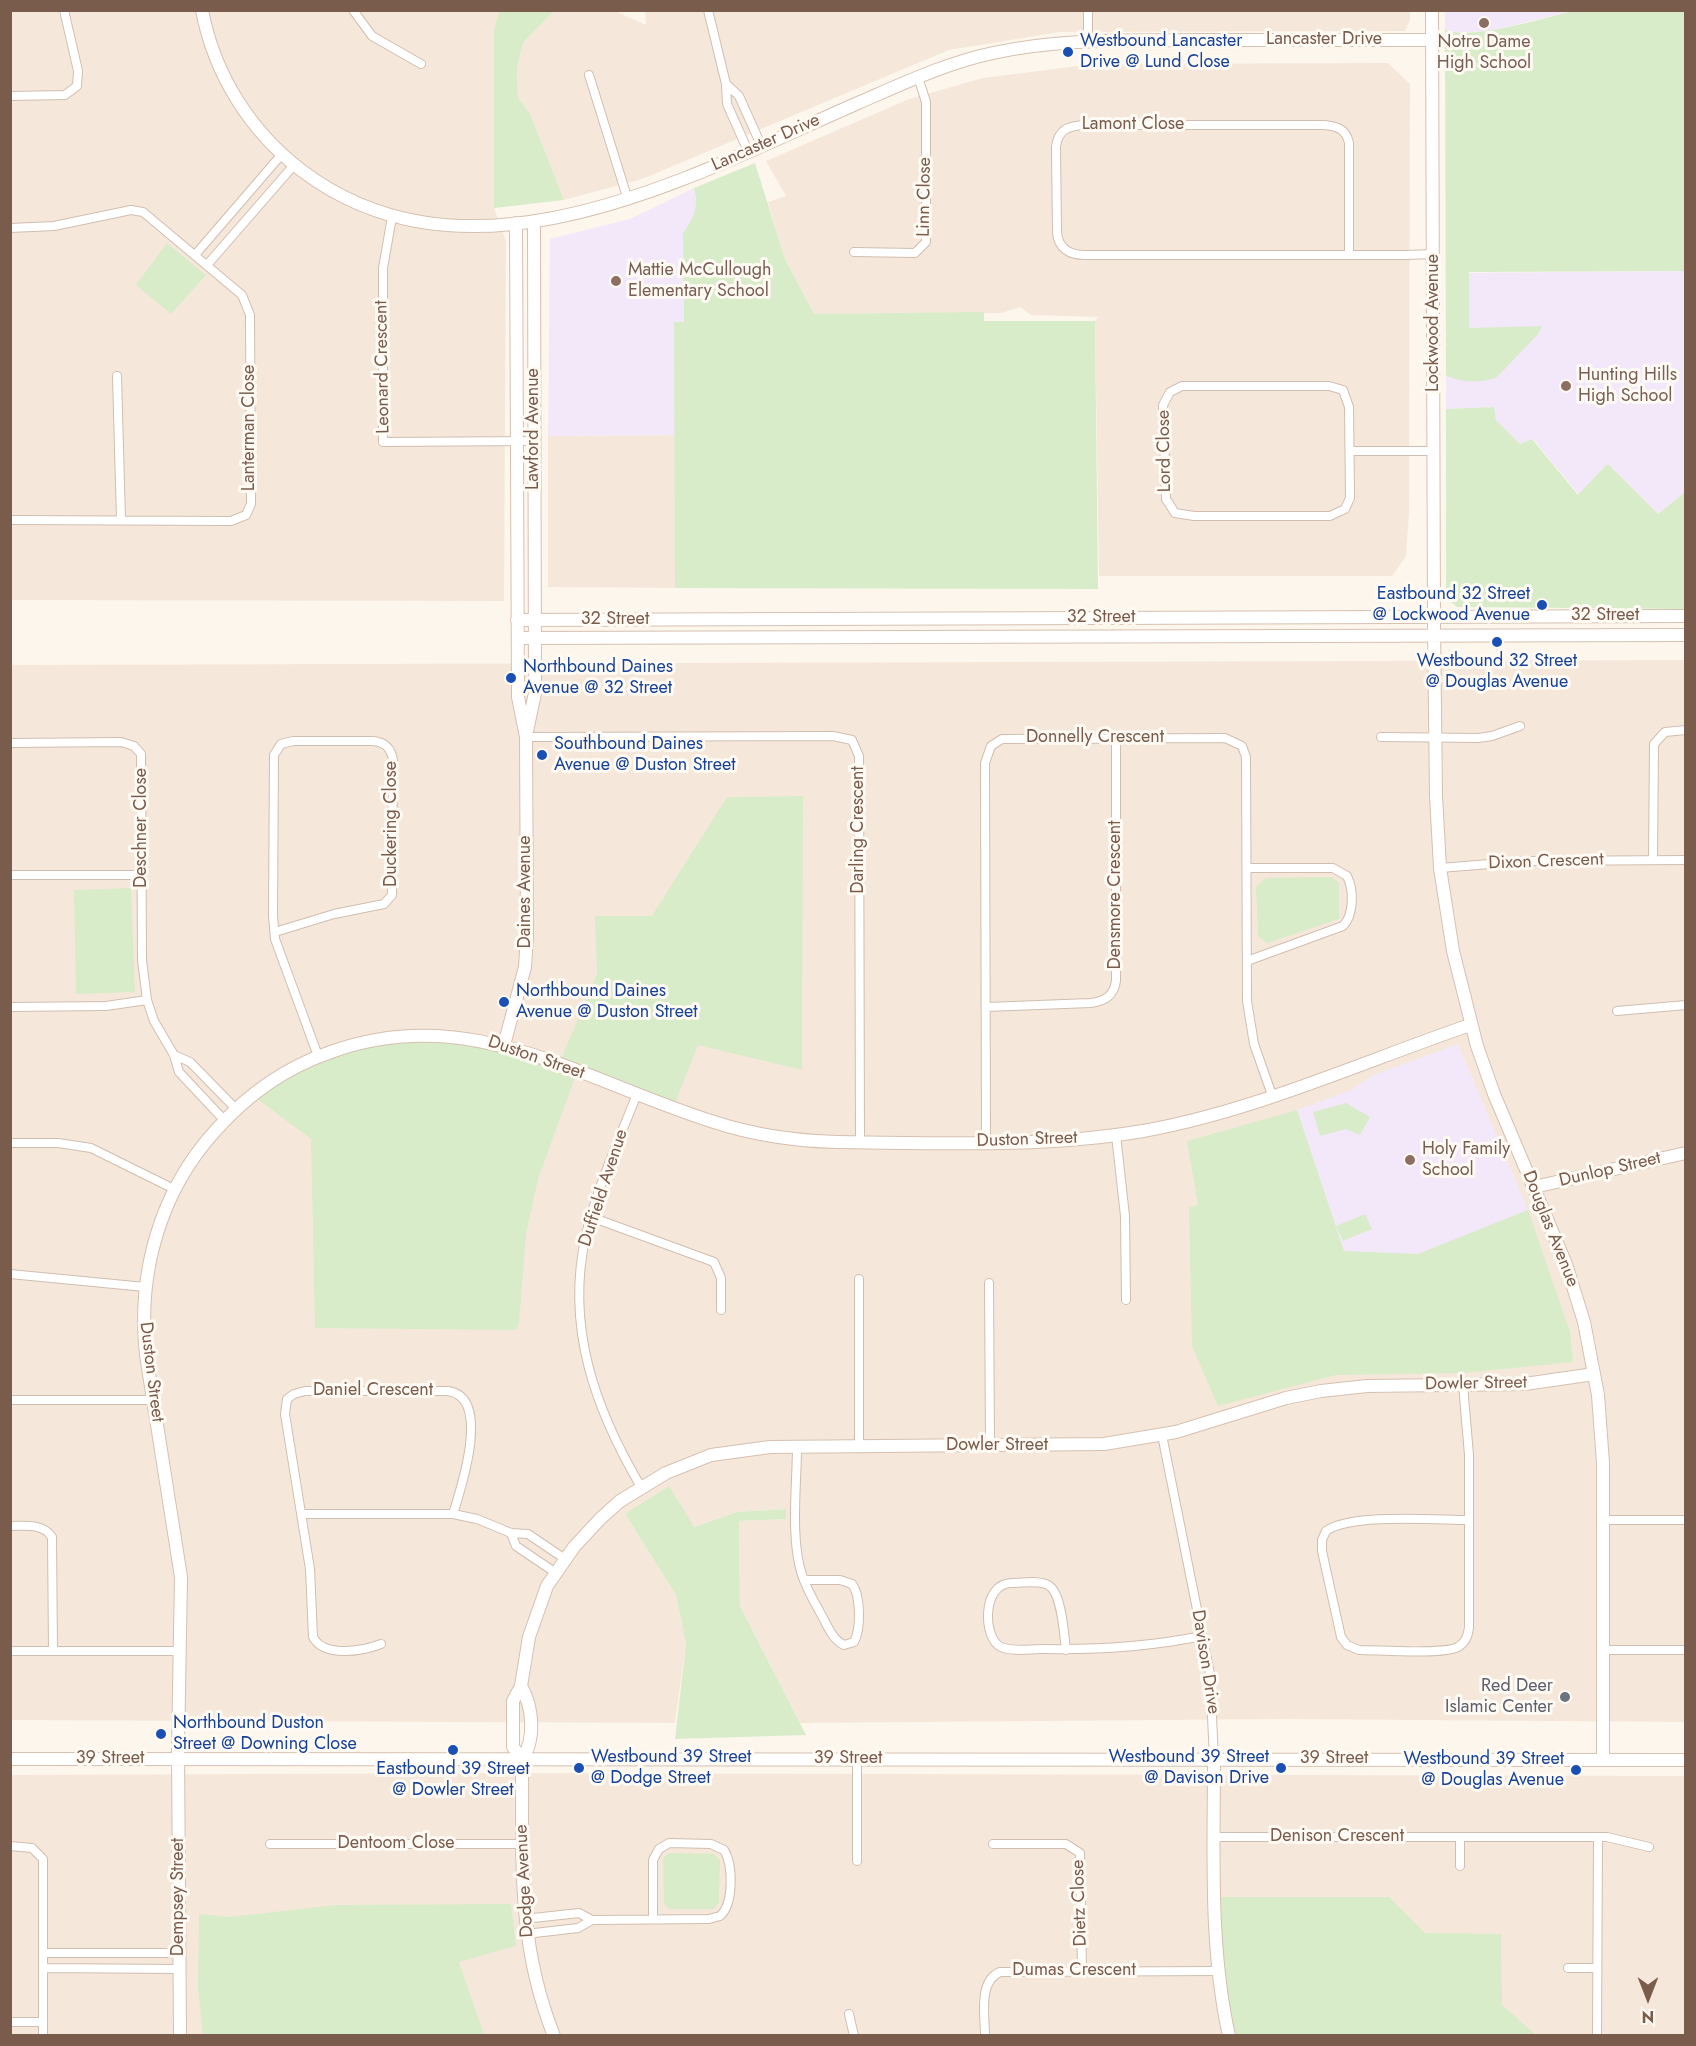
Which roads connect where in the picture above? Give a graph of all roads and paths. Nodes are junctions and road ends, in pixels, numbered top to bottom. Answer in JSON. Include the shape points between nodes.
{"nodes":[{"id":1,"x":63,"y":10,"type":"edge"},
{"id":2,"x":202,"y":10,"type":"edge"},
{"id":3,"x":353,"y":10,"type":"edge"},
{"id":4,"x":708,"y":10,"type":"edge"},
{"id":5,"x":1088,"y":10,"type":"edge"},
{"id":6,"x":1432,"y":10,"type":"edge"},
{"id":7,"x":1432,"y":40,"type":"junction"},
{"id":8,"x":1088,"y":41,"type":"junction"},
{"id":9,"x":421,"y":64,"type":"dead end"},
{"id":10,"x":589,"y":75,"type":"dead end"},
{"id":11,"x":918,"y":77,"type":"junction"},
{"id":12,"x":726,"y":84,"type":"junction"},
{"id":13,"x":10,"y":96,"type":"edge"},
{"id":14,"x":761,"y":145,"type":"junction"},
{"id":15,"x":748,"y":151,"type":"junction"},
{"id":16,"x":282,"y":154,"type":"junction"},
{"id":17,"x":294,"y":165,"type":"junction"},
{"id":18,"x":628,"y":200,"type":"junction"},
{"id":19,"x":392,"y":217,"type":"junction"},
{"id":20,"x":534,"y":220,"type":"junction"},
{"id":21,"x":516,"y":223,"type":"junction"},
{"id":22,"x":10,"y":228,"type":"edge"},
{"id":23,"x":854,"y":252,"type":"dead end"},
{"id":24,"x":1434,"y":254,"type":"junction"},
{"id":25,"x":195,"y":255,"type":"junction"},
{"id":26,"x":1348,"y":255,"type":"junction"},
{"id":27,"x":207,"y":265,"type":"junction"},
{"id":28,"x":117,"y":375,"type":"dead end"},
{"id":29,"x":534,"y":441,"type":"junction"},
{"id":30,"x":517,"y":442,"type":"junction"},
{"id":31,"x":1350,"y":450,"type":"junction"},
{"id":32,"x":1434,"y":450,"type":"junction"},
{"id":33,"x":10,"y":520,"type":"edge"},
{"id":34,"x":121,"y":520,"type":"junction"},
{"id":35,"x":1686,"y":616,"type":"edge"},
{"id":36,"x":1434,"y":617,"type":"junction"},
{"id":37,"x":518,"y":620,"type":"junction"},
{"id":38,"x":535,"y":620,"type":"junction"},
{"id":39,"x":1686,"y":635,"type":"edge"},
{"id":40,"x":1434,"y":636,"type":"junction"},
{"id":41,"x":518,"y":638,"type":"junction"},
{"id":42,"x":535,"y":638,"type":"junction"},
{"id":43,"x":1520,"y":726,"type":"dead end"},
{"id":44,"x":1686,"y":730,"type":"edge"},
{"id":45,"x":526,"y":737,"type":"junction"},
{"id":46,"x":1381,"y":737,"type":"dead end"},
{"id":47,"x":1435,"y":738,"type":"junction"},
{"id":48,"x":1116,"y":739,"type":"junction"},
{"id":49,"x":10,"y":743,"type":"edge"},
{"id":50,"x":1653,"y":860,"type":"junction"},
{"id":51,"x":1686,"y":860,"type":"edge"},
{"id":52,"x":1247,"y":868,"type":"junction"},
{"id":53,"x":1440,"y":868,"type":"junction"},
{"id":54,"x":10,"y":875,"type":"edge"},
{"id":55,"x":142,"y":875,"type":"junction"},
{"id":56,"x":274,"y":932,"type":"junction"},
{"id":57,"x":1247,"y":961,"type":"junction"},
{"id":58,"x":147,"y":1000,"type":"junction"},
{"id":59,"x":1686,"y":1005,"type":"edge"},
{"id":60,"x":10,"y":1007,"type":"edge"},
{"id":61,"x":986,"y":1007,"type":"junction"},
{"id":62,"x":1617,"y":1011,"type":"dead end"},
{"id":63,"x":1470,"y":1025,"type":"junction"},
{"id":64,"x":504,"y":1045,"type":"junction"},
{"id":65,"x":174,"y":1055,"type":"junction"},
{"id":66,"x":318,"y":1056,"type":"junction"},
{"id":67,"x":637,"y":1094,"type":"junction"},
{"id":68,"x":1272,"y":1095,"type":"junction"},
{"id":69,"x":236,"y":1109,"type":"junction"},
{"id":70,"x":224,"y":1120,"type":"junction"},
{"id":71,"x":1116,"y":1135,"type":"junction"},
{"id":72,"x":860,"y":1142,"type":"junction"},
{"id":73,"x":986,"y":1142,"type":"junction"},
{"id":74,"x":10,"y":1143,"type":"edge"},
{"id":75,"x":1686,"y":1153,"type":"edge"},
{"id":76,"x":1534,"y":1187,"type":"junction"},
{"id":77,"x":174,"y":1189,"type":"junction"},
{"id":78,"x":591,"y":1217,"type":"junction"},
{"id":79,"x":10,"y":1274,"type":"edge"},
{"id":80,"x":859,"y":1279,"type":"dead end"},
{"id":81,"x":989,"y":1283,"type":"dead end"},
{"id":82,"x":145,"y":1287,"type":"junction"},
{"id":83,"x":1126,"y":1300,"type":"dead end"},
{"id":84,"x":721,"y":1310,"type":"dead end"},
{"id":85,"x":1594,"y":1374,"type":"junction"},
{"id":86,"x":1463,"y":1385,"type":"junction"},
{"id":87,"x":10,"y":1400,"type":"edge"},
{"id":88,"x":153,"y":1400,"type":"junction"},
{"id":89,"x":1162,"y":1435,"type":"junction"},
{"id":90,"x":797,"y":1446,"type":"junction"},
{"id":91,"x":859,"y":1446,"type":"junction"},
{"id":92,"x":990,"y":1446,"type":"junction"},
{"id":93,"x":641,"y":1486,"type":"junction"},
{"id":94,"x":302,"y":1514,"type":"junction"},
{"id":95,"x":453,"y":1514,"type":"junction"},
{"id":96,"x":1469,"y":1520,"type":"junction"},
{"id":97,"x":1603,"y":1520,"type":"junction"},
{"id":98,"x":1686,"y":1520,"type":"edge"},
{"id":99,"x":10,"y":1526,"type":"edge"},
{"id":100,"x":511,"y":1533,"type":"junction"},
{"id":101,"x":565,"y":1559,"type":"junction"},
{"id":102,"x":556,"y":1573,"type":"junction"},
{"id":103,"x":804,"y":1580,"type":"junction"},
{"id":104,"x":1202,"y":1636,"type":"junction"},
{"id":105,"x":381,"y":1644,"type":"dead end"},
{"id":106,"x":1066,"y":1650,"type":"junction"},
{"id":107,"x":1603,"y":1650,"type":"junction"},
{"id":108,"x":1686,"y":1650,"type":"edge"},
{"id":109,"x":10,"y":1651,"type":"edge"},
{"id":110,"x":53,"y":1651,"type":"junction"},
{"id":111,"x":181,"y":1651,"type":"junction"},
{"id":112,"x":178,"y":1758,"type":"junction"},
{"id":113,"x":10,"y":1759,"type":"edge"},
{"id":114,"x":522,"y":1759,"type":"junction"},
{"id":115,"x":857,"y":1759,"type":"junction"},
{"id":116,"x":1214,"y":1759,"type":"junction"},
{"id":117,"x":1603,"y":1760,"type":"junction"},
{"id":118,"x":1686,"y":1760,"type":"edge"},
{"id":119,"x":1214,"y":1837,"type":"junction"},
{"id":120,"x":1460,"y":1837,"type":"junction"},
{"id":121,"x":1598,"y":1837,"type":"junction"},
{"id":122,"x":270,"y":1844,"type":"dead end"},
{"id":123,"x":522,"y":1844,"type":"junction"},
{"id":124,"x":993,"y":1844,"type":"dead end"},
{"id":125,"x":10,"y":1846,"type":"edge"},
{"id":126,"x":1649,"y":1847,"type":"dead end"},
{"id":127,"x":857,"y":1861,"type":"dead end"},
{"id":128,"x":1460,"y":1866,"type":"dead end"},
{"id":129,"x":653,"y":1918,"type":"junction"},
{"id":130,"x":524,"y":1919,"type":"junction"},
{"id":131,"x":592,"y":1920,"type":"junction"},
{"id":132,"x":526,"y":1934,"type":"junction"},
{"id":133,"x":43,"y":1953,"type":"junction"},
{"id":134,"x":179,"y":1953,"type":"junction"},
{"id":135,"x":43,"y":1968,"type":"junction"},
{"id":136,"x":1568,"y":1968,"type":"dead end"},
{"id":137,"x":1597,"y":1968,"type":"junction"},
{"id":138,"x":179,"y":1969,"type":"junction"},
{"id":139,"x":1082,"y":1971,"type":"junction"},
{"id":140,"x":1218,"y":1971,"type":"junction"},
{"id":141,"x":849,"y":2014,"type":"dead end"},
{"id":142,"x":10,"y":2022,"type":"edge"},
{"id":143,"x":43,"y":2022,"type":"junction"},
{"id":144,"x":43,"y":2036,"type":"edge"},
{"id":145,"x":180,"y":2036,"type":"edge"},
{"id":146,"x":554,"y":2036,"type":"edge"},
{"id":147,"x":854,"y":2036,"type":"edge"},
{"id":148,"x":985,"y":2036,"type":"edge"},
{"id":149,"x":1229,"y":2036,"type":"edge"},
{"id":150,"x":1597,"y":2036,"type":"edge"}],
"edges":[{"from":1,"to":13,"type":"street","via":[[78,71],[77,86],[65,95]]},
{"from":2,"to":16,"type":"street","name":"Lancaster Drive","via":[[212,51],[229,88]]},
{"from":3,"to":9,"type":"street","via":[[372,36]]},
{"from":4,"to":12,"type":"street"},
{"from":5,"to":8,"type":"street"},
{"from":6,"to":7,"type":"street","name":"Lockwood Avenue"},
{"from":7,"to":8,"type":"street","name":"Lancaster Drive"},
{"from":7,"to":24,"type":"street","name":"Lockwood Avenue"},
{"from":8,"to":11,"type":"street","name":"Lancaster Drive","via":[[992,53]]},
{"from":10,"to":18,"type":"street"},
{"from":11,"to":14,"type":"street","name":"Lancaster Drive"},
{"from":11,"to":23,"type":"street","name":"Linn Close","via":[[926,102],[926,242],[915,253]]},
{"from":12,"to":14,"type":"street","via":[[739,96]]},
{"from":12,"to":15,"type":"street","via":[[727,104]]},
{"from":14,"to":15,"type":"street","name":"Lancaster Drive"},
{"from":15,"to":18,"type":"street","name":"Lancaster Drive"},
{"from":16,"to":17,"type":"street","name":"Lancaster Drive"},
{"from":16,"to":25,"type":"street"},
{"from":17,"to":19,"type":"street","name":"Lancaster Drive","via":[[345,199]]},
{"from":17,"to":27,"type":"street"},
{"from":18,"to":20,"type":"street","name":"Lancaster Drive"},
{"from":19,"to":21,"type":"street","name":"Lancaster Drive","via":[[449,225]]},
{"from":19,"to":30,"type":"street","name":"Leonard Crescent","via":[[382,268],[382,442]]},
{"from":20,"to":21,"type":"street","name":"Lancaster Drive"},
{"from":20,"to":29,"type":"street","name":"Lawford Avenue"},
{"from":21,"to":30,"type":"street","name":"Lawford Avenue"},
{"from":22,"to":25,"type":"street","name":"Lanterman Close","via":[[54,226],[137,210],[149,215]]},
{"from":24,"to":26,"type":"street","name":"Lamont Close"},
{"from":24,"to":32,"type":"street","name":"Lockwood Avenue"},
{"from":25,"to":27,"type":"street","name":"Lanterman Close"},
{"from":26,"to":26,"type":"street","name":"Lamont Close","via":[[1349,143],[1339,128],[1084,125],[1067,127],[1059,135],[1057,239],[1069,253]]},
{"from":27,"to":34,"type":"street","name":"Lanterman Close","via":[[242,295],[249,309],[249,510],[242,518],[231,521]]},
{"from":28,"to":34,"type":"street"},
{"from":29,"to":30,"type":"street","name":"Leonard Crescent"},
{"from":29,"to":38,"type":"street","name":"Lawford Avenue"},
{"from":30,"to":37,"type":"street","name":"Lawford Avenue"},
{"from":31,"to":31,"type":"street","name":"Lord Close","via":[[1348,400],[1337,387],[1182,386],[1170,392],[1163,405],[1166,499],[1171,510],[1182,516],[1336,514],[1349,504]]},
{"from":31,"to":32,"type":"street"},
{"from":32,"to":36,"type":"street","name":"Lockwood Avenue"},
{"from":33,"to":34,"type":"street","name":"Lanterman Close"},
{"from":35,"to":36,"type":"street","name":"32 Street"},
{"from":36,"to":38,"type":"street","name":"32 Street"},
{"from":36,"to":40,"type":"street","name":"Lockwood Avenue"},
{"from":37,"to":38,"type":"street","name":"32 Street"},
{"from":37,"to":41,"type":"street","name":"Daines Avenue"},
{"from":38,"to":42,"type":"street","name":"Lawford Avenue"},
{"from":39,"to":40,"type":"street","name":"32 Street"},
{"from":40,"to":42,"type":"street","name":"32 Street"},
{"from":40,"to":47,"type":"street","name":"Douglas Avenue"},
{"from":41,"to":42,"type":"street","name":"32 Street"},
{"from":41,"to":45,"type":"street","name":"Daines Avenue","via":[[518,697]]},
{"from":42,"to":45,"type":"street","name":"Daines Avenue","via":[[535,699]]},
{"from":43,"to":47,"type":"street","via":[[1485,737]]},
{"from":44,"to":50,"type":"street","via":[[1665,732],[1654,744]]},
{"from":45,"to":64,"type":"street","name":"Daines Avenue","via":[[527,950]]},
{"from":45,"to":72,"type":"street","name":"Darling Crescent","via":[[832,736],[852,740],[859,756]]},
{"from":46,"to":47,"type":"street"},
{"from":47,"to":53,"type":"street","name":"Douglas Avenue"},
{"from":48,"to":52,"type":"street","name":"Donnelly Crescent","via":[[1225,738],[1242,746],[1246,758]]},
{"from":48,"to":61,"type":"street","name":"Densmore Crescent","via":[[1113,993],[1091,1003]]},
{"from":48,"to":61,"type":"street","name":"Donnelly Crescent","via":[[1008,738],[988,750]]},
{"from":49,"to":55,"type":"street","name":"Deschner Close","via":[[121,742],[138,750],[142,759]]},
{"from":50,"to":51,"type":"street","name":"Dixon Crescent"},
{"from":50,"to":53,"type":"street","name":"Dixon Crescent","via":[[1527,861]]},
{"from":52,"to":57,"type":"street","name":"Donnelly Crescent"},
{"from":52,"to":57,"type":"street","via":[[1333,868],[1347,876],[1351,887],[1350,918],[1343,926]]},
{"from":53,"to":63,"type":"street","name":"Douglas Avenue","via":[[1449,934]]},
{"from":54,"to":55,"type":"street"},
{"from":55,"to":58,"type":"street","name":"Deschner Close","via":[[142,960]]},
{"from":56,"to":56,"type":"street","name":"Duckering Close","via":[[384,904],[392,896],[393,760],[391,750],[383,744],[293,741],[281,744],[276,751]]},
{"from":56,"to":66,"type":"street","name":"Duckering Close"},
{"from":57,"to":68,"type":"street","name":"Donnelly Crescent","via":[[1251,1029]]},
{"from":58,"to":60,"type":"street","via":[[106,1006]]},
{"from":58,"to":65,"type":"street","name":"Deschner Close","via":[[160,1034]]},
{"from":59,"to":62,"type":"street"},
{"from":61,"to":73,"type":"street","name":"Donnelly Crescent"},
{"from":63,"to":68,"type":"street","name":"Duston Street"},
{"from":63,"to":76,"type":"street","name":"Douglas Avenue","via":[[1494,1094]]},
{"from":64,"to":66,"type":"street","name":"Duston Street","via":[[445,1035],[396,1036]]},
{"from":64,"to":67,"type":"street","name":"Duston Street"},
{"from":65,"to":69,"type":"street","name":"Deschner Close","via":[[190,1062]]},
{"from":65,"to":70,"type":"street","name":"Deschner Close","via":[[179,1072]]},
{"from":66,"to":69,"type":"street","name":"Duston Street","via":[[284,1074]]},
{"from":67,"to":72,"type":"street","name":"Duston Street","via":[[715,1123],[765,1135]]},
{"from":67,"to":78,"type":"street","name":"Duffield Avenue"},
{"from":68,"to":71,"type":"street","name":"Duston Street","via":[[1196,1119]]},
{"from":69,"to":70,"type":"street","name":"Duston Street"},
{"from":70,"to":77,"type":"street","name":"Duston Street"},
{"from":71,"to":73,"type":"street","name":"Duston Street"},
{"from":71,"to":83,"type":"street","via":[[1125,1216]]},
{"from":72,"to":73,"type":"street","name":"Duston Street"},
{"from":74,"to":77,"type":"street","via":[[91,1148]]},
{"from":75,"to":76,"type":"street","name":"Dunlop Street"},
{"from":76,"to":85,"type":"street","name":"Douglas Avenue","via":[[1569,1274]]},
{"from":77,"to":82,"type":"street","name":"Duston Street","via":[[154,1242]]},
{"from":78,"to":84,"type":"street","via":[[714,1262],[721,1278]]},
{"from":78,"to":93,"type":"street","name":"Duffield Avenue","via":[[579,1283],[584,1350],[604,1418]]},
{"from":79,"to":82,"type":"street"},
{"from":80,"to":91,"type":"street"},
{"from":81,"to":92,"type":"street"},
{"from":82,"to":88,"type":"street","name":"Duston Street","via":[[144,1336]]},
{"from":85,"to":86,"type":"street","name":"Dowler Street","via":[[1525,1384]]},
{"from":85,"to":97,"type":"street","name":"Douglas Avenue","via":[[1602,1440]]},
{"from":86,"to":89,"type":"street","name":"Dowler Street","via":[[1367,1386],[1321,1391]]},
{"from":86,"to":96,"type":"street"},
{"from":87,"to":88,"type":"street"},
{"from":88,"to":111,"type":"street","name":"Duston Street","via":[[181,1577]]},
{"from":89,"to":92,"type":"street","name":"Dowler Street","via":[[1090,1445]]},
{"from":89,"to":104,"type":"street","name":"Davison Drive"},
{"from":90,"to":91,"type":"street","name":"Dowler Street"},
{"from":90,"to":93,"type":"street","name":"Dowler Street","via":[[748,1448],[711,1455]]},
{"from":90,"to":103,"type":"street","via":[[798,1555]]},
{"from":91,"to":92,"type":"street","name":"Dowler Street"},
{"from":93,"to":101,"type":"street","name":"Dowler Street","via":[[600,1519]]},
{"from":94,"to":95,"type":"street"},
{"from":94,"to":95,"type":"street","name":"Daniel Crescent","via":[[285,1408],[290,1396],[305,1391],[448,1391],[465,1399],[471,1427],[469,1454]]},
{"from":94,"to":105,"type":"street","via":[[315,1642],[334,1650],[366,1650]]},
{"from":95,"to":100,"type":"street"},
{"from":96,"to":96,"type":"street","via":[[1377,1520],[1326,1531],[1322,1551],[1339,1631],[1347,1645],[1359,1650],[1444,1650],[1464,1642],[1469,1628]]},
{"from":97,"to":98,"type":"street"},
{"from":97,"to":107,"type":"street","name":"Douglas Avenue"},
{"from":99,"to":110,"type":"street","via":[[36,1526],[52,1538]]},
{"from":100,"to":101,"type":"street","via":[[528,1534]]},
{"from":100,"to":102,"type":"street","via":[[516,1546]]},
{"from":101,"to":102,"type":"street","name":"Dowler Street"},
{"from":102,"to":114,"type":"street","name":"Dowler Street","via":[[529,1637],[521,1686],[530,1701],[530,1747]]},
{"from":103,"to":103,"type":"street","via":[[836,1639],[844,1645],[854,1642],[858,1598],[855,1587],[845,1580]]},
{"from":104,"to":106,"type":"street","via":[[1134,1648]]},
{"from":104,"to":116,"type":"street","name":"Davison Drive","via":[[1212,1686]]},
{"from":106,"to":106,"type":"street","via":[[1057,1595],[1052,1587],[1041,1583],[1005,1583],[993,1591],[989,1602],[994,1642],[1008,1649]]},
{"from":107,"to":108,"type":"street"},
{"from":107,"to":117,"type":"street","name":"Douglas Avenue"},
{"from":109,"to":110,"type":"street"},
{"from":110,"to":111,"type":"street"},
{"from":111,"to":112,"type":"street","name":"Duston Street"},
{"from":112,"to":113,"type":"street","name":"39 Street"},
{"from":112,"to":114,"type":"street","name":"39 Street"},
{"from":112,"to":134,"type":"street","name":"Dempsey Street"},
{"from":114,"to":115,"type":"street","name":"39 Street"},
{"from":114,"to":123,"type":"street","name":"Dodge Avenue"},
{"from":115,"to":116,"type":"street","name":"39 Street"},
{"from":115,"to":127,"type":"street"},
{"from":116,"to":117,"type":"street","name":"39 Street"},
{"from":116,"to":119,"type":"street","name":"Davison Drive"},
{"from":117,"to":118,"type":"street","name":"39 Street"},
{"from":119,"to":120,"type":"street","name":"Denison Crescent"},
{"from":119,"to":140,"type":"street","name":"Davison Drive"},
{"from":120,"to":121,"type":"street","name":"Denison Crescent"},
{"from":120,"to":128,"type":"street"},
{"from":121,"to":126,"type":"street","name":"Denison Crescent"},
{"from":121,"to":137,"type":"street"},
{"from":122,"to":123,"type":"street","name":"Dentoom Close"},
{"from":123,"to":130,"type":"street","name":"Dodge Avenue"},
{"from":124,"to":139,"type":"street","name":"Dietz Close","via":[[1066,1844],[1077,1848],[1082,1862]]},
{"from":125,"to":133,"type":"street","via":[[32,1848],[43,1859]]},
{"from":129,"to":129,"type":"street","via":[[708,1918],[724,1912],[729,1902],[728,1858],[724,1850],[711,1844],[669,1843],[659,1849],[653,1860]]},
{"from":129,"to":131,"type":"street"},
{"from":130,"to":131,"type":"street","via":[[579,1913]]},
{"from":130,"to":132,"type":"street","name":"Dodge Avenue"},
{"from":131,"to":132,"type":"street","via":[[578,1928]]},
{"from":132,"to":146,"type":"street","name":"Dodge Avenue","via":[[535,1981]]},
{"from":133,"to":134,"type":"street"},
{"from":133,"to":135,"type":"street"},
{"from":134,"to":138,"type":"street","name":"Dempsey Street"},
{"from":135,"to":138,"type":"street"},
{"from":135,"to":143,"type":"street"},
{"from":136,"to":137,"type":"street"},
{"from":137,"to":150,"type":"street"},
{"from":138,"to":145,"type":"street","name":"Dempsey Street"},
{"from":139,"to":140,"type":"street","name":"Dumas Crescent"},
{"from":139,"to":148,"type":"street","name":"Dumas Crescent","via":[[995,1974],[986,1989]]},
{"from":140,"to":149,"type":"street","name":"Davison Drive"},
{"from":141,"to":147,"type":"street"},
{"from":142,"to":143,"type":"street"},
{"from":143,"to":144,"type":"street"}]}
